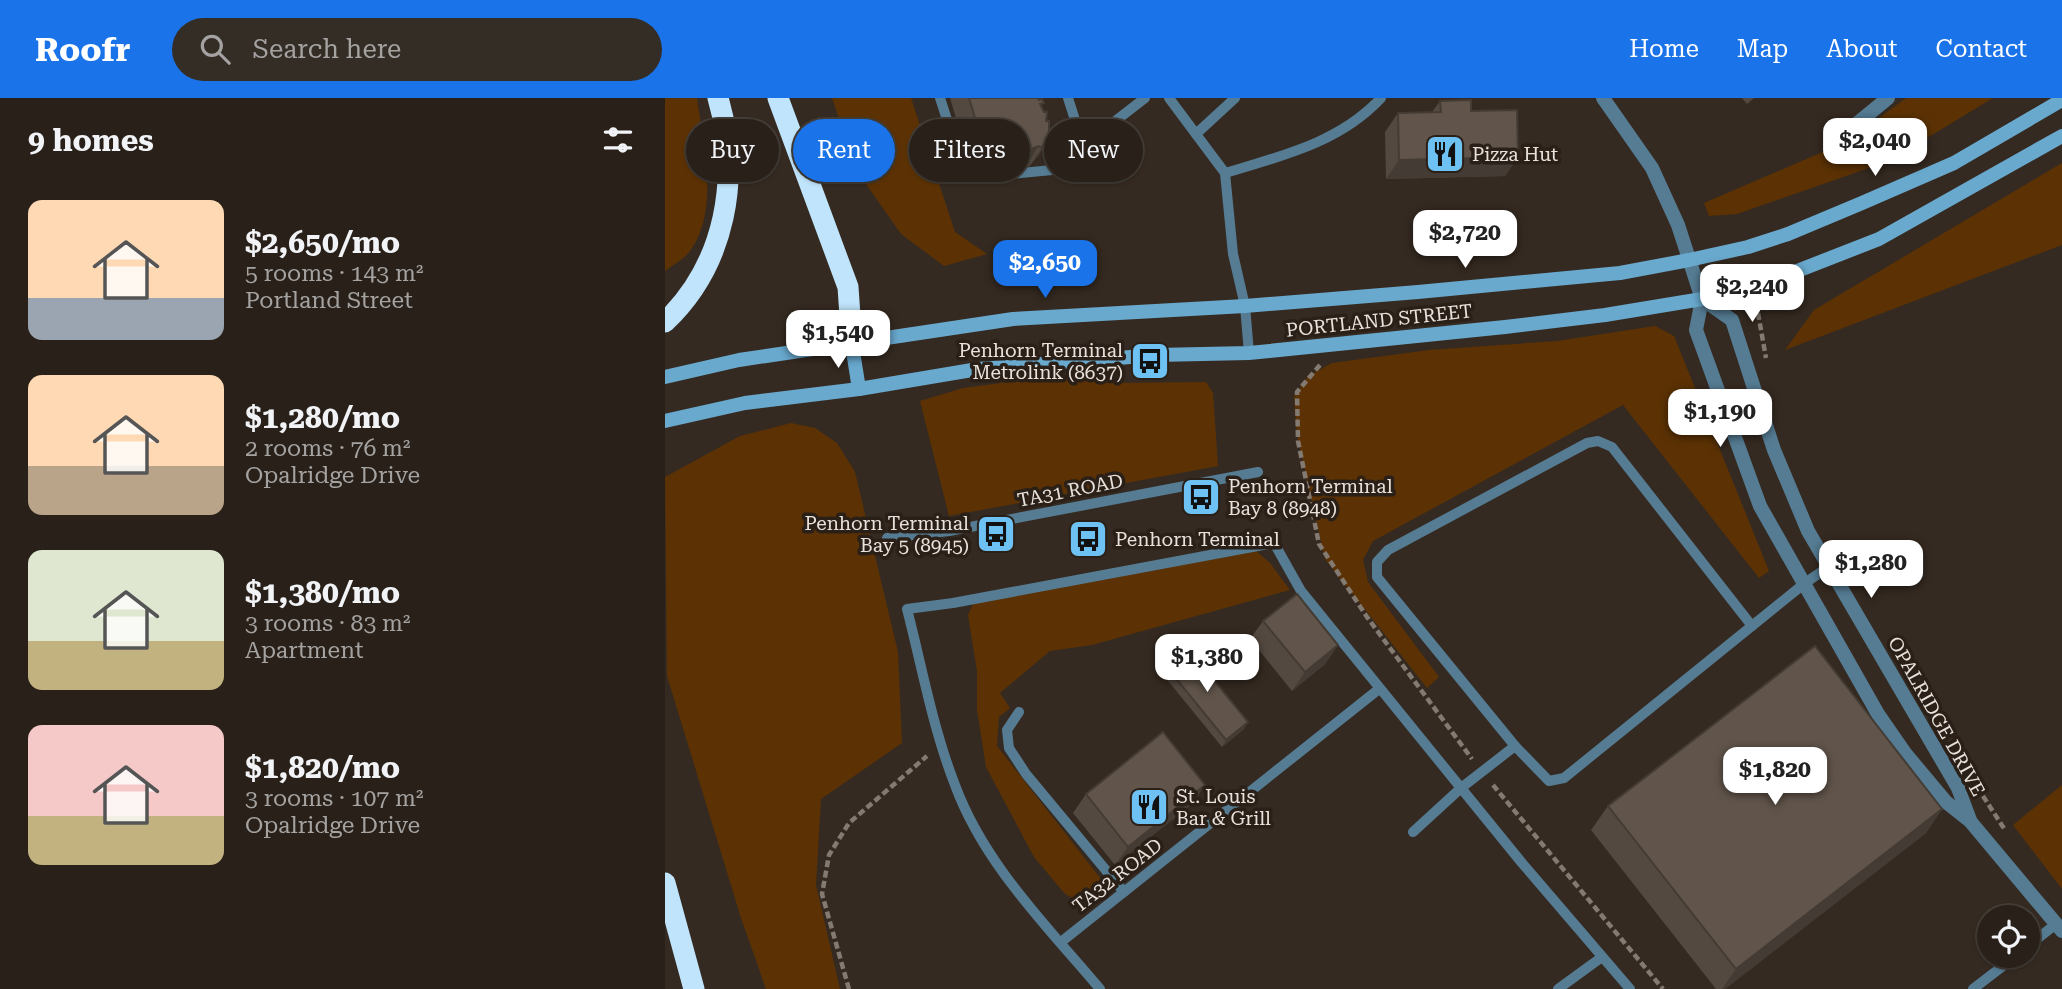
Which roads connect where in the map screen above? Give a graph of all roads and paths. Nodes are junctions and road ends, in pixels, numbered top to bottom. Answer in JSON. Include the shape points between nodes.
{"nodes":[{"id":1,"x":717,"y":98,"type":"edge"},
{"id":2,"x":779,"y":98,"type":"edge"},
{"id":3,"x":940,"y":98,"type":"edge"},
{"id":4,"x":1068,"y":98,"type":"edge"},
{"id":5,"x":1145,"y":98,"type":"edge"},
{"id":6,"x":1169,"y":98,"type":"edge"},
{"id":7,"x":1235,"y":98,"type":"edge"},
{"id":8,"x":1381,"y":98,"type":"edge"},
{"id":9,"x":1603,"y":98,"type":"edge"},
{"id":10,"x":1888,"y":98,"type":"edge"},
{"id":11,"x":2062,"y":100,"type":"edge"},
{"id":12,"x":1075,"y":119,"type":"edge"},
{"id":13,"x":1117,"y":119,"type":"edge"},
{"id":14,"x":1854,"y":125,"type":"dead end"},
{"id":15,"x":1196,"y":134,"type":"junction"},
{"id":16,"x":2062,"y":135,"type":"edge"},
{"id":17,"x":1044,"y":171,"type":"edge"},
{"id":18,"x":1225,"y":173,"type":"junction"},
{"id":19,"x":1689,"y":260,"type":"junction"},
{"id":20,"x":1702,"y":299,"type":"junction"},
{"id":21,"x":1245,"y":306,"type":"junction"},
{"id":22,"x":1758,"y":313,"type":"dead end"},
{"id":23,"x":665,"y":322,"type":"edge"},
{"id":24,"x":852,"y":345,"type":"junction"},
{"id":25,"x":1249,"y":353,"type":"junction"},
{"id":26,"x":1767,"y":364,"type":"dead end"},
{"id":27,"x":1321,"y":365,"type":"dead end"},
{"id":28,"x":665,"y":377,"type":"edge"},
{"id":29,"x":859,"y":390,"type":"junction"},
{"id":30,"x":665,"y":421,"type":"edge"},
{"id":31,"x":1258,"y":472,"type":"dead end"},
{"id":32,"x":887,"y":538,"type":"dead end"},
{"id":33,"x":1830,"y":566,"type":"junction"},
{"id":34,"x":1805,"y":583,"type":"junction"},
{"id":35,"x":1752,"y":626,"type":"junction"},
{"id":36,"x":1379,"y":689,"type":"junction"},
{"id":37,"x":1020,"y":712,"type":"dead end"},
{"id":38,"x":1515,"y":746,"type":"junction"},
{"id":39,"x":929,"y":754,"type":"dead end"},
{"id":40,"x":1482,"y":771,"type":"junction"},
{"id":41,"x":1461,"y":788,"type":"junction"},
{"id":42,"x":1981,"y":793,"type":"dead end"},
{"id":43,"x":1970,"y":821,"type":"junction"},
{"id":44,"x":1413,"y":832,"type":"dead end"},
{"id":45,"x":2008,"y":835,"type":"dead end"},
{"id":46,"x":665,"y":883,"type":"edge"},
{"id":47,"x":1124,"y":892,"type":"junction"},
{"id":48,"x":2059,"y":928,"type":"edge"},
{"id":49,"x":2040,"y":939,"type":"edge"},
{"id":50,"x":1061,"y":942,"type":"junction"},
{"id":51,"x":1602,"y":957,"type":"junction"},
{"id":52,"x":2000,"y":968,"type":"edge"},
{"id":53,"x":694,"y":989,"type":"edge"},
{"id":54,"x":849,"y":989,"type":"edge"},
{"id":55,"x":1100,"y":989,"type":"edge"},
{"id":56,"x":1558,"y":989,"type":"edge"},
{"id":57,"x":1630,"y":989,"type":"edge"},
{"id":58,"x":1663,"y":989,"type":"edge"},
{"id":59,"x":1973,"y":989,"type":"edge"}],
"edges":[{"from":1,"to":23,"type":"highway","via":[[725,122],[730,173],[725,214],[702,277]]},
{"from":2,"to":24,"type":"highway","via":[[848,287]]},
{"from":3,"to":17,"type":"lane","via":[[963,169],[978,177]]},
{"from":4,"to":12,"type":"lane"},
{"from":5,"to":13,"type":"lane"},
{"from":6,"to":15,"type":"lane"},
{"from":7,"to":15,"type":"lane"},
{"from":8,"to":18,"type":"lane","via":[[1367,113],[1307,149]]},
{"from":9,"to":19,"type":"street","name":"OPALRIDGE DRIVE","via":[[1652,168]]},
{"from":10,"to":14,"type":"street"},
{"from":11,"to":19,"type":"main road","name":"PORTLAND STREET","via":[[1954,163],[1862,203],[1758,243]]},
{"from":15,"to":18,"type":"lane"},
{"from":16,"to":20,"type":"main road","name":"PORTLAND STREET","via":[[1879,239],[1751,289]]},
{"from":18,"to":21,"type":"lane","via":[[1233,254]]},
{"from":19,"to":20,"type":"street","name":"OPALRIDGE DRIVE"},
{"from":19,"to":21,"type":"main road","name":"PORTLAND STREET","via":[[1606,275]]},
{"from":20,"to":25,"type":"main road","name":"PORTLAND STREET","via":[[1605,315]]},
{"from":20,"to":33,"type":"street","name":"OPALRIDGE DRIVE","via":[[1732,320],[1786,482]]},
{"from":20,"to":34,"type":"street","name":"OPALRIDGE DRIVE","via":[[1696,330],[1760,506]]},
{"from":21,"to":24,"type":"main road","name":"PORTLAND STREET","via":[[1013,319]]},
{"from":21,"to":25,"type":"lane"},
{"from":22,"to":26,"type":"path"},
{"from":24,"to":28,"type":"main road","name":"PORTLAND STREET","via":[[739,360]]},
{"from":24,"to":29,"type":"main road"},
{"from":25,"to":29,"type":"main road","name":"PORTLAND STREET","via":[[978,369]]},
{"from":27,"to":40,"type":"path","via":[[1297,393],[1299,441],[1319,544],[1367,617]]},
{"from":29,"to":30,"type":"main road","name":"PORTLAND STREET","via":[[745,403]]},
{"from":31,"to":32,"type":"lane","name":"TA31 ROAD","via":[[949,531]]},
{"from":33,"to":34,"type":"lane"},
{"from":33,"to":43,"type":"street","name":"OPALRIDGE DRIVE","via":[[1958,788]]},
{"from":34,"to":35,"type":"lane"},
{"from":34,"to":43,"type":"street","name":"OPALRIDGE DRIVE","via":[[1885,724],[1946,802]]},
{"from":35,"to":38,"type":"lane","via":[[1564,778],[1549,781]]},
{"from":35,"to":38,"type":"lane","via":[[1612,447],[1598,441],[1587,443],[1388,550],[1377,562],[1377,576]]},
{"from":36,"to":41,"type":"lane"},
{"from":36,"to":47,"type":"lane","name":"TA32 ROAD"},
{"from":36,"to":50,"type":"lane","via":[[1301,591],[1274,543],[907,609],[955,786],[976,829],[1018,894]]},
{"from":37,"to":47,"type":"lane","via":[[1007,730],[1009,748]]},
{"from":38,"to":40,"type":"lane"},
{"from":39,"to":54,"type":"path","via":[[849,823],[829,855],[822,894]]},
{"from":40,"to":41,"type":"lane"},
{"from":40,"to":58,"type":"path"},
{"from":41,"to":44,"type":"lane"},
{"from":41,"to":51,"type":"lane"},
{"from":42,"to":45,"type":"path"},
{"from":43,"to":48,"type":"street","name":"OPALRIDGE DRIVE"},
{"from":46,"to":53,"type":"highway"},
{"from":47,"to":50,"type":"lane","name":"TA32 ROAD"},
{"from":48,"to":49,"type":"lane"},
{"from":50,"to":55,"type":"lane"},
{"from":51,"to":56,"type":"lane"},
{"from":51,"to":57,"type":"lane"},
{"from":52,"to":59,"type":"lane"}]}
